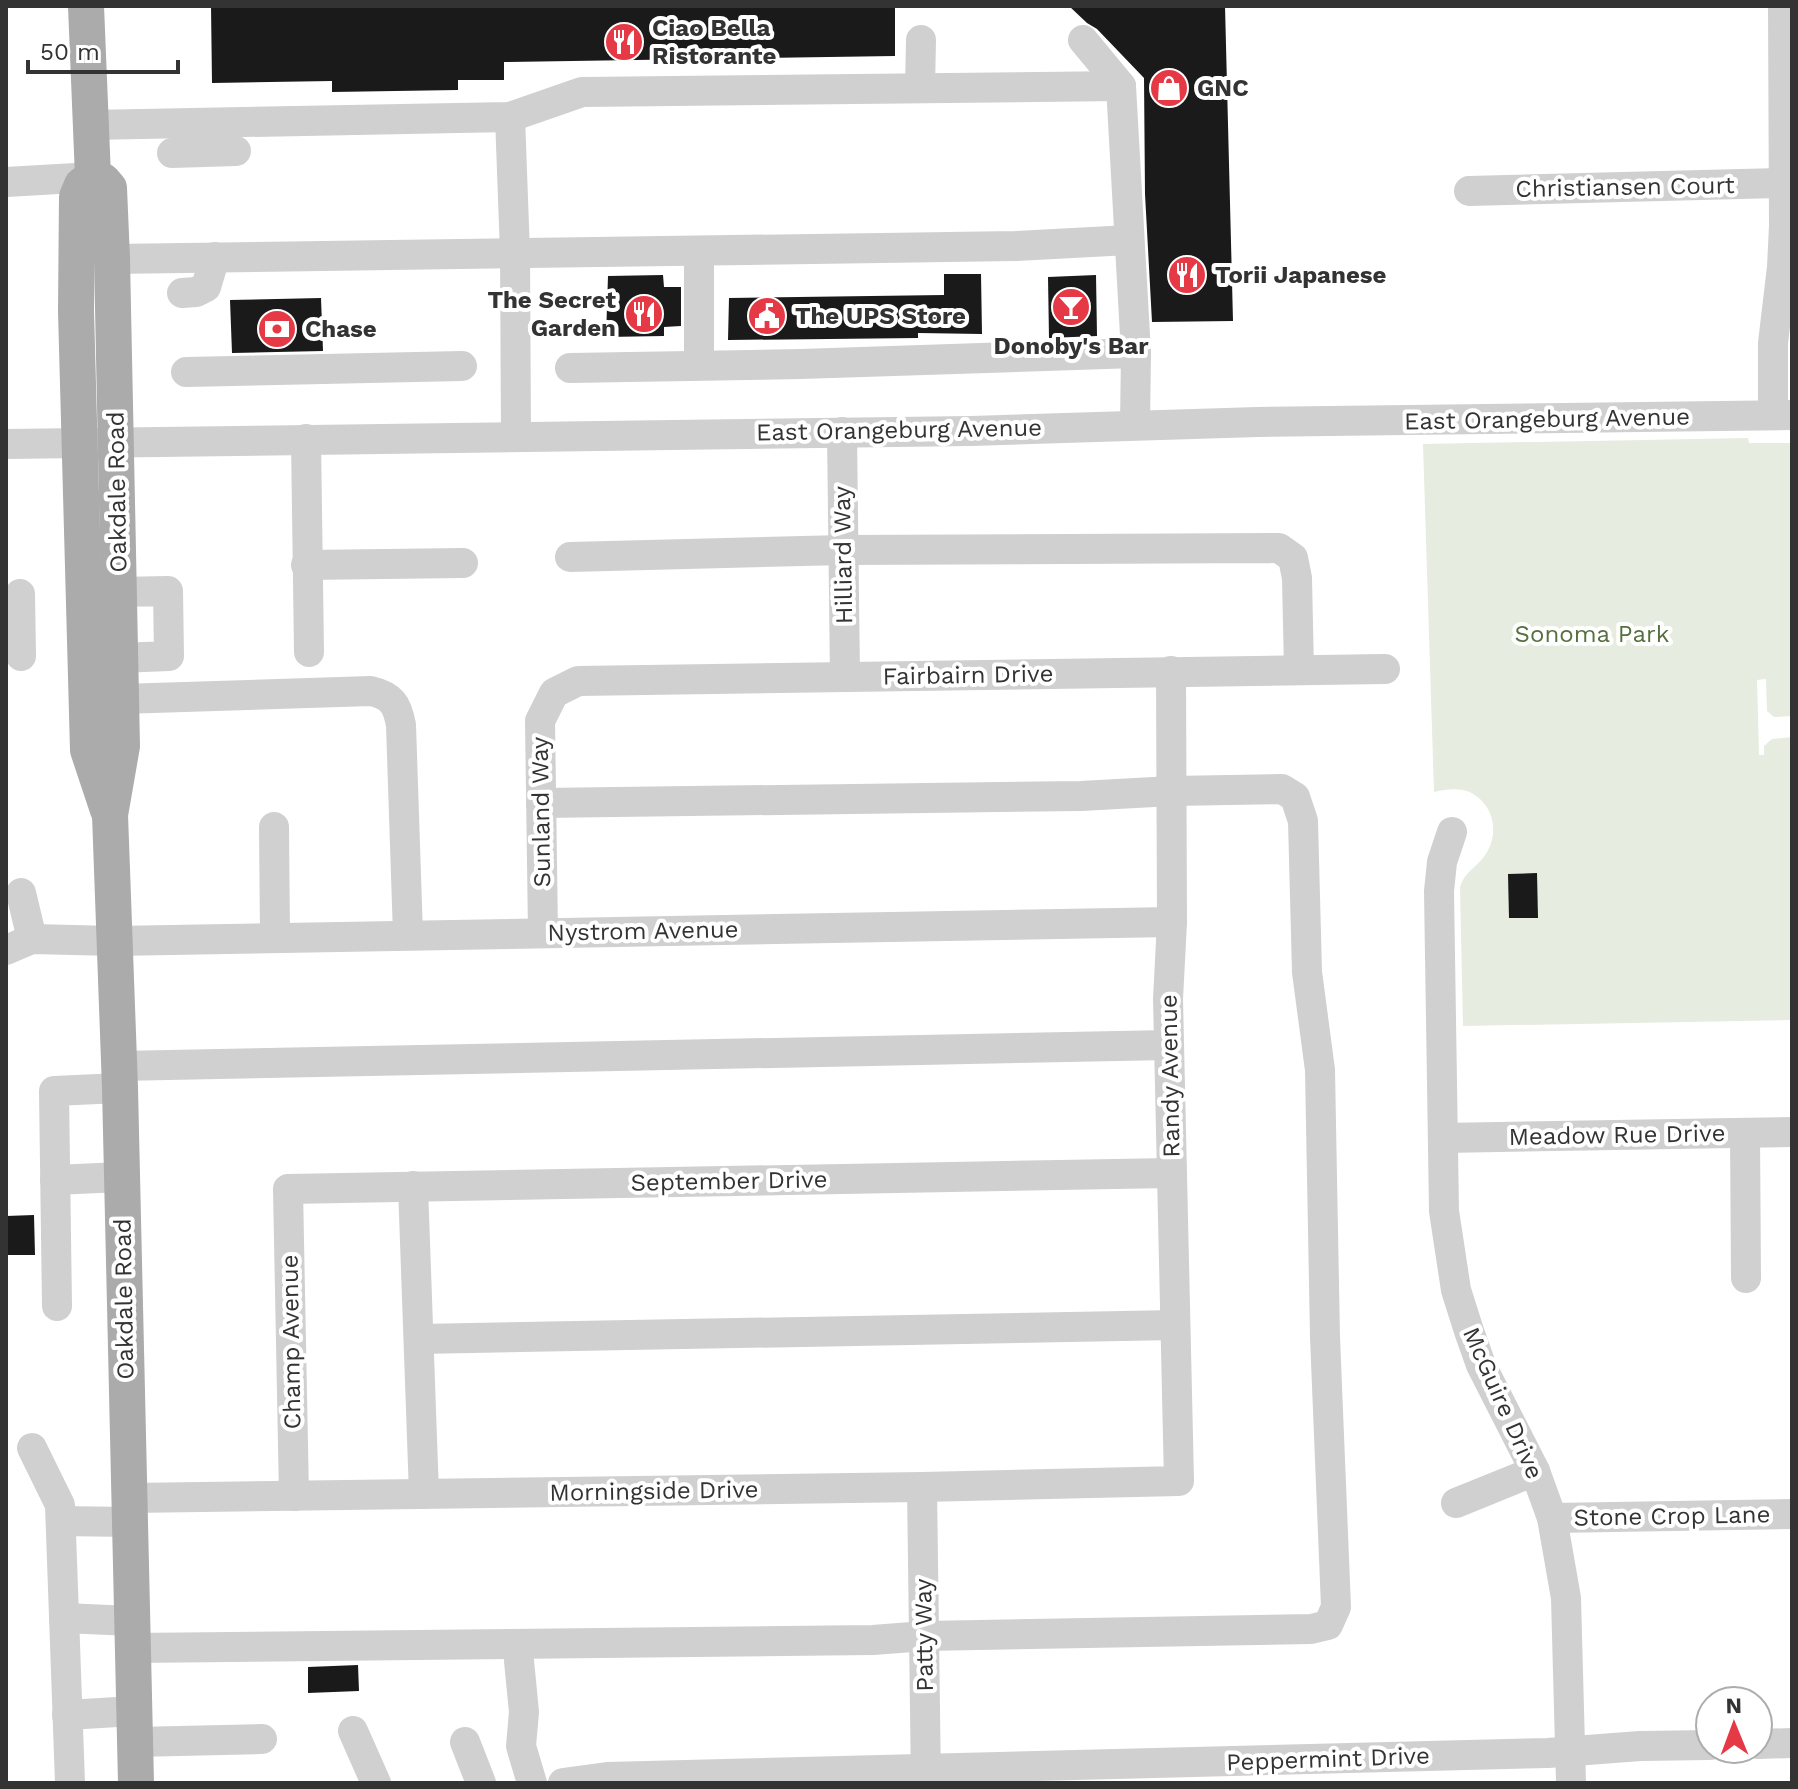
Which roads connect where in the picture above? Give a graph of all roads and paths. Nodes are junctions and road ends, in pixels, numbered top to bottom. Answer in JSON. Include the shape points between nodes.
{"nodes":[{"id":1,"x":86,"y":6,"type":"edge"},
{"id":2,"x":1783,"y":6,"type":"edge"},
{"id":3,"x":921,"y":40,"type":"dead end"},
{"id":4,"x":1083,"y":40,"type":"dead end"},
{"id":5,"x":1121,"y":86,"type":"junction"},
{"id":6,"x":920,"y":88,"type":"junction"},
{"id":7,"x":510,"y":117,"type":"junction"},
{"id":8,"x":90,"y":125,"type":"junction"},
{"id":9,"x":236,"y":151,"type":"dead end"},
{"id":10,"x":172,"y":153,"type":"dead end"},
{"id":11,"x":93,"y":177,"type":"junction"},
{"id":12,"x":6,"y":182,"type":"edge"},
{"id":13,"x":1782,"y":183,"type":"junction"},
{"id":14,"x":1469,"y":191,"type":"dead end"},
{"id":15,"x":1129,"y":240,"type":"junction"},
{"id":16,"x":699,"y":251,"type":"junction"},
{"id":17,"x":515,"y":253,"type":"junction"},
{"id":18,"x":215,"y":257,"type":"junction"},
{"id":19,"x":112,"y":259,"type":"junction"},
{"id":20,"x":182,"y":293,"type":"dead end"},
{"id":21,"x":1136,"y":353,"type":"junction"},
{"id":22,"x":699,"y":365,"type":"junction"},
{"id":23,"x":462,"y":366,"type":"dead end"},
{"id":24,"x":570,"y":368,"type":"dead end"},
{"id":25,"x":186,"y":372,"type":"dead end"},
{"id":26,"x":1782,"y":415,"type":"edge"},
{"id":27,"x":1135,"y":425,"type":"junction"},
{"id":28,"x":842,"y":432,"type":"junction"},
{"id":29,"x":516,"y":436,"type":"junction"},
{"id":30,"x":306,"y":439,"type":"junction"},
{"id":31,"x":80,"y":442,"type":"junction"},
{"id":32,"x":116,"y":442,"type":"junction"},
{"id":33,"x":6,"y":444,"type":"edge"},
{"id":34,"x":843,"y":550,"type":"junction"},
{"id":35,"x":570,"y":557,"type":"dead end"},
{"id":36,"x":463,"y":563,"type":"dead end"},
{"id":37,"x":306,"y":565,"type":"junction"},
{"id":38,"x":118,"y":592,"type":"junction"},
{"id":39,"x":20,"y":594,"type":"dead end"},
{"id":40,"x":309,"y":652,"type":"dead end"},
{"id":41,"x":21,"y":656,"type":"dead end"},
{"id":42,"x":119,"y":658,"type":"junction"},
{"id":43,"x":1385,"y":669,"type":"dead end"},
{"id":44,"x":1299,"y":670,"type":"junction"},
{"id":45,"x":1171,"y":671,"type":"junction"},
{"id":46,"x":845,"y":677,"type":"junction"},
{"id":47,"x":554,"y":693,"type":"joint"},
{"id":48,"x":121,"y":699,"type":"junction"},
{"id":49,"x":1172,"y":791,"type":"junction"},
{"id":50,"x":541,"y":803,"type":"junction"},
{"id":51,"x":110,"y":815,"type":"junction"},
{"id":52,"x":274,"y":827,"type":"dead end"},
{"id":53,"x":1452,"y":832,"type":"dead end"},
{"id":54,"x":21,"y":893,"type":"dead end"},
{"id":55,"x":1172,"y":922,"type":"junction"},
{"id":56,"x":543,"y":933,"type":"junction"},
{"id":57,"x":408,"y":935,"type":"junction"},
{"id":58,"x":275,"y":937,"type":"junction"},
{"id":59,"x":114,"y":941,"type":"junction"},
{"id":60,"x":19,"y":945,"type":"edge"},
{"id":61,"x":1169,"y":1045,"type":"junction"},
{"id":62,"x":119,"y":1077,"type":"junction"},
{"id":63,"x":1792,"y":1132,"type":"edge"},
{"id":64,"x":1745,"y":1133,"type":"junction"},
{"id":65,"x":1443,"y":1138,"type":"junction"},
{"id":66,"x":1171,"y":1173,"type":"junction"},
{"id":67,"x":121,"y":1177,"type":"junction"},
{"id":68,"x":55,"y":1180,"type":"junction"},
{"id":69,"x":413,"y":1186,"type":"junction"},
{"id":70,"x":288,"y":1189,"type":"joint"},
{"id":71,"x":1746,"y":1278,"type":"dead end"},
{"id":72,"x":57,"y":1306,"type":"dead end"},
{"id":73,"x":1175,"y":1325,"type":"junction"},
{"id":74,"x":419,"y":1339,"type":"junction"},
{"id":75,"x":32,"y":1448,"type":"dead end"},
{"id":76,"x":1535,"y":1471,"type":"junction"},
{"id":77,"x":1179,"y":1481,"type":"joint"},
{"id":78,"x":922,"y":1487,"type":"junction"},
{"id":79,"x":424,"y":1494,"type":"junction"},
{"id":80,"x":294,"y":1496,"type":"junction"},
{"id":81,"x":1456,"y":1503,"type":"dead end"},
{"id":82,"x":129,"y":1510,"type":"junction"},
{"id":83,"x":1792,"y":1514,"type":"edge"},
{"id":84,"x":1552,"y":1518,"type":"junction"},
{"id":85,"x":61,"y":1521,"type":"junction"},
{"id":86,"x":64,"y":1618,"type":"junction"},
{"id":87,"x":131,"y":1635,"type":"junction"},
{"id":88,"x":925,"y":1636,"type":"junction"},
{"id":89,"x":519,"y":1661,"type":"dead end"},
{"id":90,"x":67,"y":1715,"type":"junction"},
{"id":91,"x":134,"y":1727,"type":"junction"},
{"id":92,"x":353,"y":1731,"type":"dead end"},
{"id":93,"x":262,"y":1739,"type":"dead end"},
{"id":94,"x":465,"y":1742,"type":"dead end"},
{"id":95,"x":1694,"y":1746,"type":"edge"},
{"id":96,"x":1570,"y":1750,"type":"junction"},
{"id":97,"x":1351,"y":1771,"type":"edge"},
{"id":98,"x":1118,"y":1774,"type":"edge"},
{"id":99,"x":926,"y":1777,"type":"edge"},
{"id":100,"x":716,"y":1779,"type":"edge"},
{"id":101,"x":70,"y":1783,"type":"edge"},
{"id":102,"x":136,"y":1783,"type":"edge"},
{"id":103,"x":376,"y":1783,"type":"edge"},
{"id":104,"x":481,"y":1783,"type":"edge"},
{"id":105,"x":532,"y":1783,"type":"edge"},
{"id":106,"x":563,"y":1783,"type":"edge"},
{"id":107,"x":1571,"y":1783,"type":"edge"}],
"edges":[{"from":1,"to":8,"type":"main road","name":"Oakdale Road"},
{"from":2,"to":13,"type":"street"},
{"from":3,"to":6,"type":"street"},
{"from":4,"to":5,"type":"street"},
{"from":5,"to":6,"type":"street"},
{"from":5,"to":15,"type":"street"},
{"from":6,"to":7,"type":"street","via":[[582,92]]},
{"from":7,"to":8,"type":"street"},
{"from":7,"to":17,"type":"street"},
{"from":8,"to":11,"type":"main road","name":"Oakdale Road"},
{"from":9,"to":10,"type":"street"},
{"from":11,"to":12,"type":"street"},
{"from":11,"to":19,"type":"main road","name":"Oakdale Road","via":[[109,188]]},
{"from":11,"to":31,"type":"main road","name":"Oakdale Road","via":[[77,197]]},
{"from":13,"to":14,"type":"street","name":"Christiansen Court"},
{"from":13,"to":26,"type":"street","via":[[1782,267],[1773,343]]},
{"from":15,"to":16,"type":"street"},
{"from":15,"to":21,"type":"street"},
{"from":16,"to":17,"type":"street"},
{"from":16,"to":22,"type":"street"},
{"from":17,"to":18,"type":"street"},
{"from":17,"to":29,"type":"street"},
{"from":18,"to":19,"type":"street"},
{"from":18,"to":20,"type":"street","via":[[206,287]]},
{"from":19,"to":32,"type":"main road","name":"Oakdale Road"},
{"from":21,"to":22,"type":"street"},
{"from":21,"to":27,"type":"street"},
{"from":22,"to":24,"type":"street"},
{"from":23,"to":25,"type":"street"},
{"from":26,"to":27,"type":"street","name":"East Orangeburg Avenue"},
{"from":27,"to":28,"type":"street","name":"East Orangeburg Avenue"},
{"from":28,"to":29,"type":"street","name":"East Orangeburg Avenue"},
{"from":28,"to":34,"type":"street","name":"Hilliard Way"},
{"from":29,"to":30,"type":"street","name":"East Orangeburg Avenue"},
{"from":30,"to":32,"type":"street","name":"East Orangeburg Avenue"},
{"from":30,"to":37,"type":"street"},
{"from":31,"to":32,"type":"street","name":"East Orangeburg Avenue"},
{"from":31,"to":33,"type":"street","name":"East Orangeburg Avenue"},
{"from":31,"to":51,"type":"main road","name":"Oakdale Road","via":[[88,750]]},
{"from":32,"to":38,"type":"main road","name":"Oakdale Road"},
{"from":34,"to":35,"type":"street"},
{"from":34,"to":44,"type":"street","via":[[1279,548],[1293,558],[1297,578]]},
{"from":34,"to":46,"type":"street","name":"Hilliard Way"},
{"from":36,"to":37,"type":"street"},
{"from":37,"to":40,"type":"street"},
{"from":38,"to":42,"type":"main road","name":"Oakdale Road"},
{"from":38,"to":42,"type":"street","via":[[168,591],[169,656]]},
{"from":39,"to":41,"type":"street"},
{"from":42,"to":48,"type":"main road","name":"Oakdale Road"},
{"from":43,"to":44,"type":"street","name":"Fairbairn Drive"},
{"from":44,"to":45,"type":"street","name":"Fairbairn Drive"},
{"from":45,"to":46,"type":"street","name":"Fairbairn Drive"},
{"from":45,"to":49,"type":"street","name":"Randy Avenue"},
{"from":46,"to":47,"type":"street","name":"Fairbairn Drive","via":[[578,681]]},
{"from":47,"to":50,"type":"street","name":"Sunland Way","via":[[540,721]]},
{"from":48,"to":51,"type":"main road","name":"Oakdale Road","via":[[122,746]]},
{"from":48,"to":57,"type":"street","via":[[371,691],[396,703]]},
{"from":49,"to":50,"type":"street"},
{"from":49,"to":55,"type":"street","name":"Randy Avenue"},
{"from":49,"to":88,"type":"street","via":[[1282,789],[1295,797],[1303,821],[1307,972],[1320,1070],[1336,1607],[1328,1625],[1311,1629]]},
{"from":50,"to":56,"type":"street","name":"Sunland Way"},
{"from":51,"to":59,"type":"main road","name":"Oakdale Road"},
{"from":52,"to":58,"type":"street"},
{"from":53,"to":65,"type":"street","name":"McGuire Drive","via":[[1439,891]]},
{"from":54,"to":60,"type":"street"},
{"from":55,"to":56,"type":"street","name":"Nystrom Avenue"},
{"from":55,"to":61,"type":"street","name":"Randy Avenue"},
{"from":56,"to":57,"type":"street","name":"Nystrom Avenue"},
{"from":57,"to":58,"type":"street","name":"Nystrom Avenue"},
{"from":58,"to":59,"type":"street","name":"Nystrom Avenue"},
{"from":59,"to":60,"type":"street","name":"Nystrom Avenue"},
{"from":59,"to":62,"type":"main road","name":"Oakdale Road"},
{"from":61,"to":62,"type":"street"},
{"from":61,"to":66,"type":"street","name":"Randy Avenue"},
{"from":62,"to":67,"type":"main road","name":"Oakdale Road"},
{"from":62,"to":68,"type":"street","via":[[54,1091]]},
{"from":63,"to":64,"type":"street","name":"Meadow Rue Drive"},
{"from":64,"to":65,"type":"street","name":"Meadow Rue Drive"},
{"from":64,"to":71,"type":"street"},
{"from":65,"to":76,"type":"street","name":"McGuire Drive","via":[[1444,1211],[1456,1290],[1481,1365]]},
{"from":66,"to":69,"type":"street","name":"September Drive"},
{"from":66,"to":73,"type":"street","name":"Randy Avenue"},
{"from":67,"to":68,"type":"street"},
{"from":67,"to":82,"type":"main road","name":"Oakdale Road"},
{"from":68,"to":72,"type":"street"},
{"from":69,"to":70,"type":"street","name":"September Drive"},
{"from":69,"to":74,"type":"street"},
{"from":70,"to":80,"type":"street","name":"Champ Avenue"},
{"from":73,"to":74,"type":"street"},
{"from":73,"to":77,"type":"street","name":"Randy Avenue"},
{"from":74,"to":79,"type":"street"},
{"from":75,"to":85,"type":"street","via":[[60,1505]]},
{"from":76,"to":81,"type":"street"},
{"from":76,"to":84,"type":"street","name":"McGuire Drive"},
{"from":77,"to":78,"type":"street","name":"Morningside Drive"},
{"from":78,"to":79,"type":"street","name":"Morningside Drive"},
{"from":78,"to":88,"type":"street","name":"Patty Way"},
{"from":79,"to":80,"type":"street","name":"Morningside Drive"},
{"from":80,"to":82,"type":"street","name":"Morningside Drive"},
{"from":82,"to":85,"type":"street","name":"Morningside Drive"},
{"from":82,"to":87,"type":"main road","name":"Oakdale Road"},
{"from":83,"to":84,"type":"street","name":"Stone Crop Lane"},
{"from":84,"to":96,"type":"street","name":"McGuire Drive","via":[[1566,1598]]},
{"from":85,"to":86,"type":"street"},
{"from":86,"to":87,"type":"street"},
{"from":86,"to":90,"type":"street"},
{"from":87,"to":88,"type":"street","via":[[873,1640]]},
{"from":87,"to":91,"type":"main road","name":"Oakdale Road"},
{"from":88,"to":99,"type":"street","name":"Patty Way"},
{"from":89,"to":105,"type":"street","via":[[521,1746]]},
{"from":90,"to":91,"type":"street"},
{"from":90,"to":101,"type":"street"},
{"from":91,"to":93,"type":"street"},
{"from":91,"to":102,"type":"main road","name":"Oakdale Road"},
{"from":92,"to":103,"type":"street"},
{"from":94,"to":104,"type":"street"},
{"from":95,"to":96,"type":"street","name":"Peppermint Drive"},
{"from":96,"to":97,"type":"street","name":"Peppermint Drive"},
{"from":96,"to":107,"type":"street","name":"McGuire Drive"},
{"from":97,"to":98,"type":"street","name":"Peppermint Drive"},
{"from":98,"to":99,"type":"street","name":"Peppermint Drive"},
{"from":99,"to":100,"type":"street","name":"Peppermint Drive"},
{"from":100,"to":106,"type":"street","name":"Peppermint Drive","via":[[607,1777]]}]}
